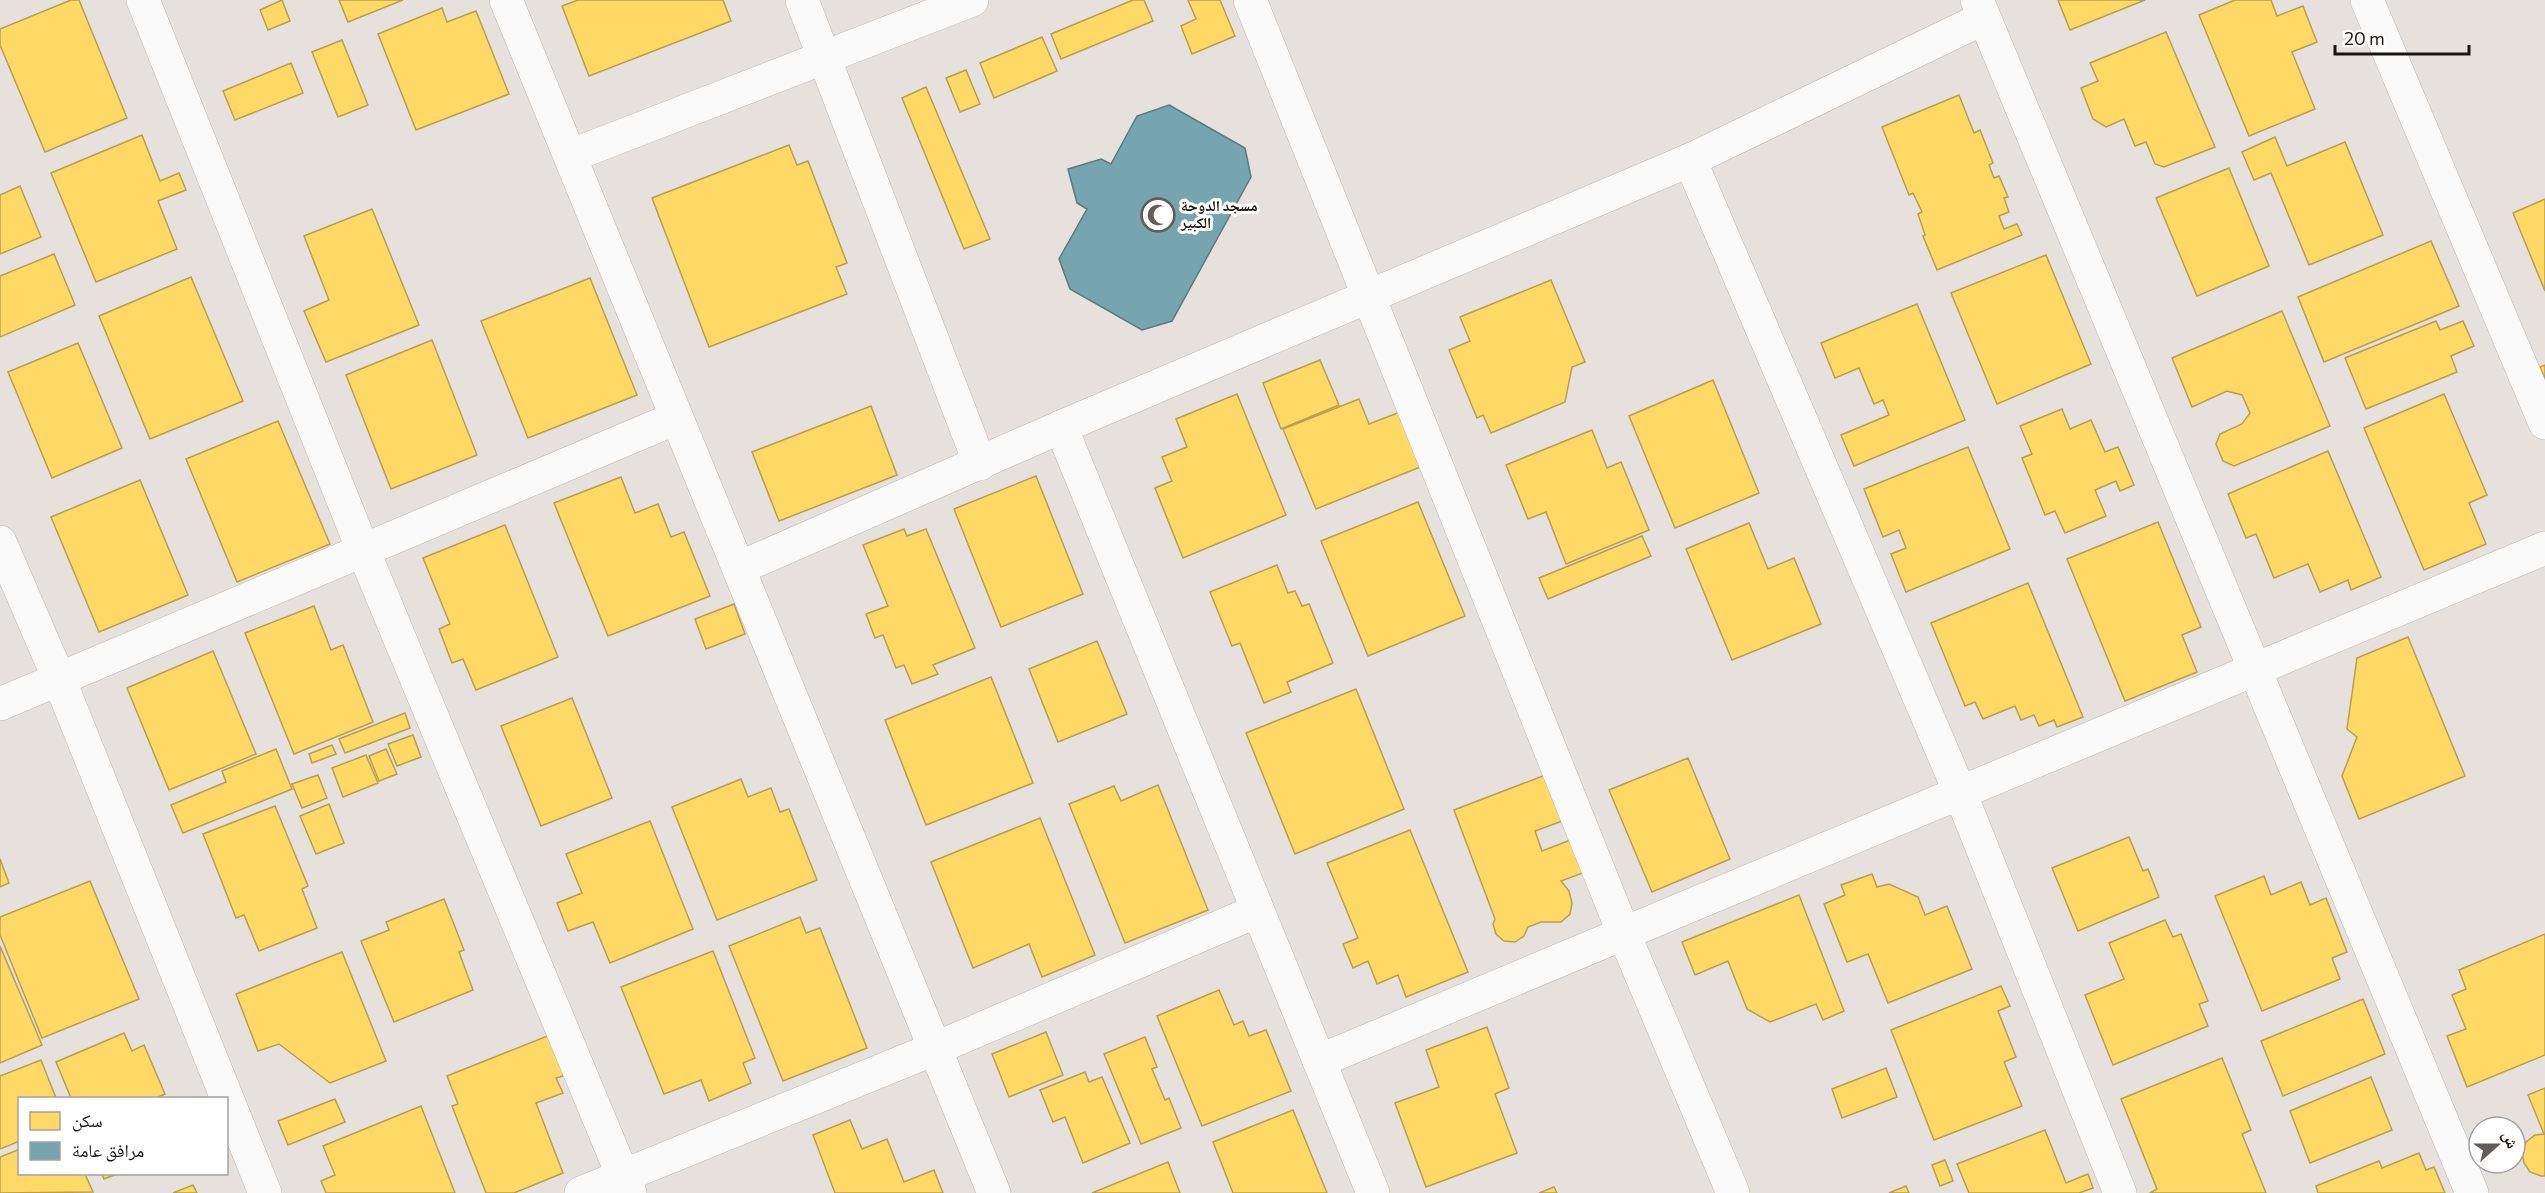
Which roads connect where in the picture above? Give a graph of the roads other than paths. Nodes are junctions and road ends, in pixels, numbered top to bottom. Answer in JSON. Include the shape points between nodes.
{"nodes":[{"id":1,"x":143,"y":0,"type":"edge"},
{"id":2,"x":506,"y":0,"type":"edge"},
{"id":3,"x":802,"y":0,"type":"edge"},
{"id":4,"x":972,"y":0,"type":"edge"},
{"id":5,"x":1250,"y":0,"type":"edge"},
{"id":6,"x":2367,"y":0,"type":"edge"},
{"id":7,"x":1980,"y":9,"type":"edge"},
{"id":8,"x":826,"y":59,"type":"junction"},
{"id":9,"x":570,"y":156,"type":"junction"},
{"id":10,"x":1690,"y":160,"type":"junction"},
{"id":11,"x":1367,"y":296,"type":"junction"},
{"id":12,"x":676,"y":418,"type":"junction"},
{"id":13,"x":2545,"y":423,"type":"edge"},
{"id":14,"x":1061,"y":427,"type":"junction"},
{"id":15,"x":980,"y":464,"type":"junction"},
{"id":16,"x":0,"y":542,"type":"edge"},
{"id":17,"x":2545,"y":549,"type":"edge"},
{"id":18,"x":363,"y":550,"type":"junction"},
{"id":19,"x":739,"y":568,"type":"junction"},
{"id":20,"x":2254,"y":671,"type":"junction"},
{"id":21,"x":59,"y":679,"type":"junction"},
{"id":22,"x":0,"y":704,"type":"edge"},
{"id":23,"x":1961,"y":795,"type":"junction"},
{"id":24,"x":1257,"y":911,"type":"junction"},
{"id":25,"x":1624,"y":934,"type":"junction"},
{"id":26,"x":934,"y":1049,"type":"junction"},
{"id":27,"x":1319,"y":1061,"type":"junction"},
{"id":28,"x":227,"y":1097,"type":"edge"},
{"id":29,"x":228,"y":1101,"type":"edge"},
{"id":30,"x":626,"y":1185,"type":"edge"},
{"id":31,"x":265,"y":1193,"type":"edge"},
{"id":32,"x":581,"y":1193,"type":"edge"},
{"id":33,"x":994,"y":1193,"type":"edge"},
{"id":34,"x":1373,"y":1193,"type":"edge"},
{"id":35,"x":1733,"y":1193,"type":"edge"},
{"id":36,"x":2120,"y":1193,"type":"edge"},
{"id":37,"x":2472,"y":1193,"type":"edge"}],
"edges":[{"from":1,"to":18,"type":"street"},
{"from":2,"to":9,"type":"street"},
{"from":3,"to":8,"type":"street"},
{"from":4,"to":8,"type":"street"},
{"from":5,"to":11,"type":"street"},
{"from":6,"to":13,"type":"street"},
{"from":7,"to":10,"type":"street"},
{"from":7,"to":20,"type":"street"},
{"from":8,"to":9,"type":"street"},
{"from":8,"to":15,"type":"street"},
{"from":9,"to":12,"type":"street"},
{"from":10,"to":11,"type":"street"},
{"from":10,"to":23,"type":"street"},
{"from":11,"to":14,"type":"street"},
{"from":11,"to":25,"type":"street"},
{"from":12,"to":18,"type":"street"},
{"from":12,"to":19,"type":"street"},
{"from":14,"to":15,"type":"street"},
{"from":14,"to":24,"type":"street"},
{"from":15,"to":19,"type":"street"},
{"from":16,"to":21,"type":"street"},
{"from":17,"to":20,"type":"street"},
{"from":18,"to":21,"type":"street"},
{"from":18,"to":30,"type":"street"},
{"from":19,"to":26,"type":"street"},
{"from":20,"to":23,"type":"street"},
{"from":20,"to":37,"type":"street"},
{"from":21,"to":22,"type":"street"},
{"from":21,"to":28,"type":"street"},
{"from":23,"to":25,"type":"street"},
{"from":23,"to":36,"type":"street"},
{"from":24,"to":26,"type":"street"},
{"from":24,"to":27,"type":"street"},
{"from":25,"to":27,"type":"street"},
{"from":25,"to":35,"type":"street"},
{"from":26,"to":30,"type":"street"},
{"from":26,"to":33,"type":"street"},
{"from":27,"to":34,"type":"street"},
{"from":29,"to":31,"type":"street"},
{"from":30,"to":32,"type":"street"}]}
